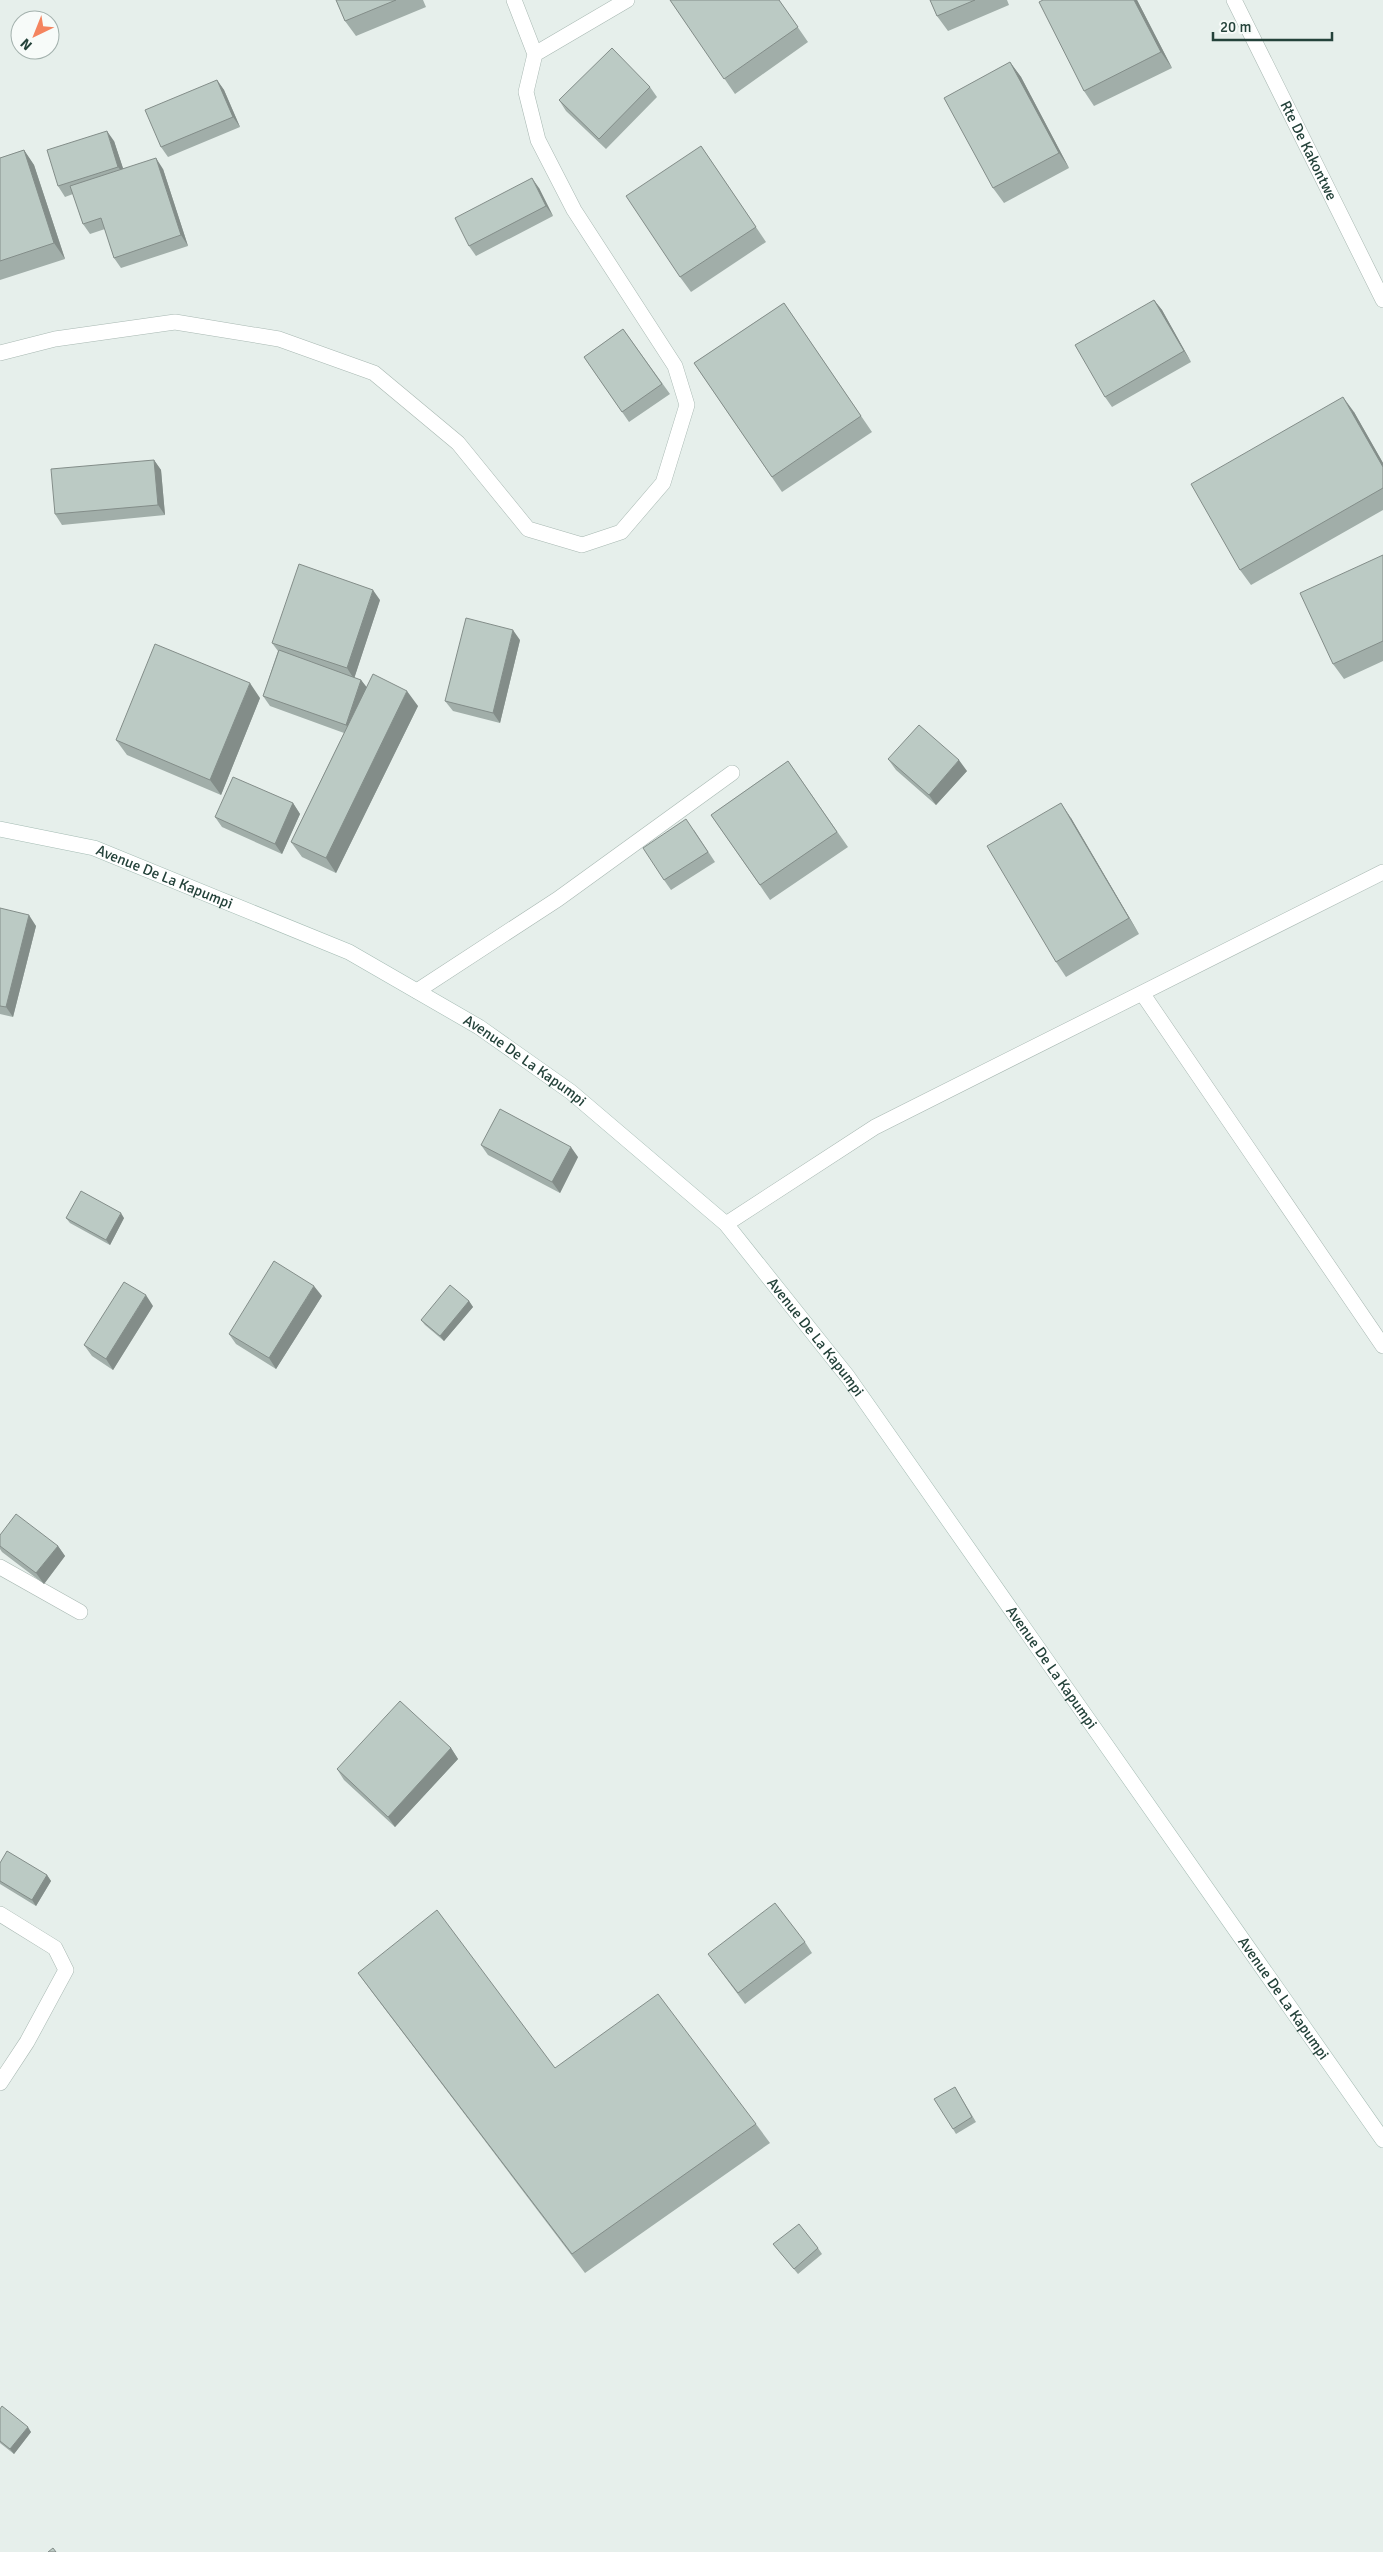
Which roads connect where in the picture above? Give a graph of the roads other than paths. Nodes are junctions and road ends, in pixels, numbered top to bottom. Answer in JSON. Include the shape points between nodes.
{"nodes":[{"id":1,"x":514,"y":0,"type":"edge"},
{"id":2,"x":627,"y":0,"type":"edge"},
{"id":3,"x":1234,"y":0,"type":"edge"},
{"id":4,"x":535,"y":54,"type":"junction"},
{"id":5,"x":1383,"y":300,"type":"edge"},
{"id":6,"x":0,"y":352,"type":"edge"},
{"id":7,"x":732,"y":773,"type":"dead end"},
{"id":8,"x":0,"y":829,"type":"edge"},
{"id":9,"x":1383,"y":872,"type":"edge"},
{"id":10,"x":417,"y":991,"type":"junction"},
{"id":11,"x":1142,"y":993,"type":"junction"},
{"id":12,"x":726,"y":1224,"type":"junction"},
{"id":13,"x":1383,"y":1346,"type":"edge"},
{"id":14,"x":0,"y":1567,"type":"edge"},
{"id":15,"x":80,"y":1612,"type":"dead end"},
{"id":16,"x":0,"y":1914,"type":"edge"},
{"id":17,"x":0,"y":2083,"type":"edge"},
{"id":18,"x":1383,"y":2140,"type":"edge"}],
"edges":[{"from":1,"to":4,"type":"street"},
{"from":2,"to":4,"type":"street"},
{"from":3,"to":5,"type":"street","name":"Rte De Kakontwe"},
{"from":4,"to":6,"type":"street","via":[[526,92],[538,140],[574,210],[675,366],[687,405],[663,483],[621,532],[582,545],[528,528],[458,443],[374,373],[279,339],[176,322],[55,339]]},
{"from":7,"to":10,"type":"street","via":[[558,899]]},
{"from":8,"to":10,"type":"street","name":"Avenue De La Kapumpi","via":[[94,848],[349,952]]},
{"from":9,"to":11,"type":"street"},
{"from":10,"to":12,"type":"street","name":"Avenue De La Kapumpi","via":[[479,1027],[571,1092]]},
{"from":11,"to":12,"type":"street","via":[[875,1127]]},
{"from":11,"to":13,"type":"street"},
{"from":12,"to":18,"type":"street","name":"Avenue De La Kapumpi","via":[[848,1377]]},
{"from":14,"to":15,"type":"street"},
{"from":16,"to":17,"type":"street","via":[[55,1948],[66,1970],[28,2042]]}]}
